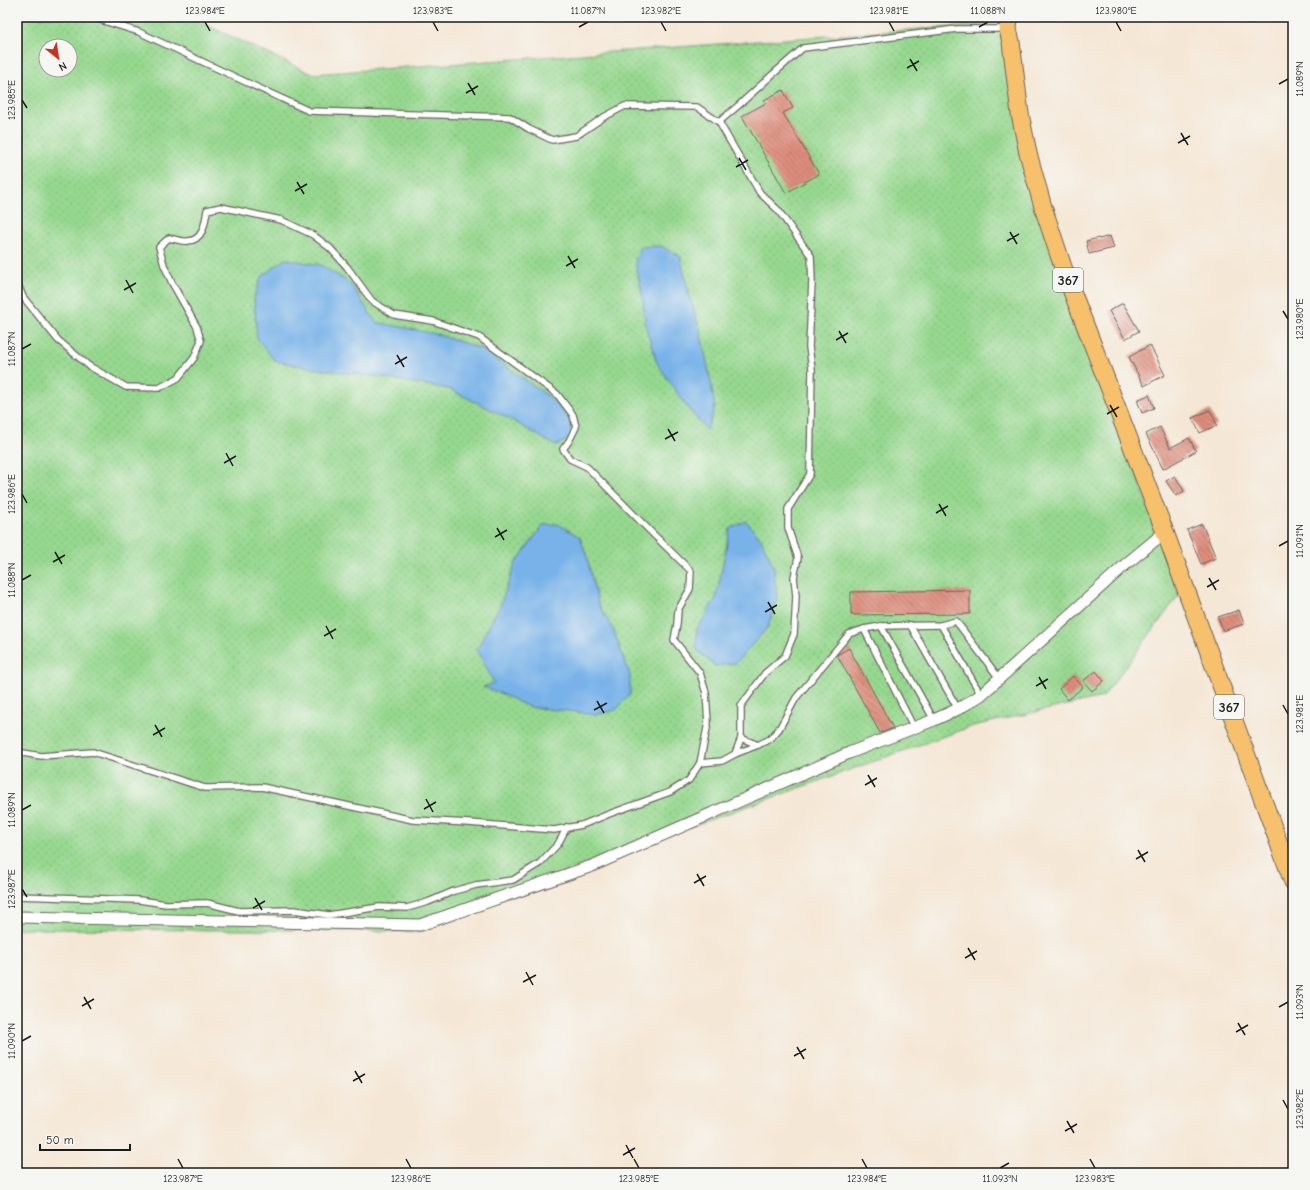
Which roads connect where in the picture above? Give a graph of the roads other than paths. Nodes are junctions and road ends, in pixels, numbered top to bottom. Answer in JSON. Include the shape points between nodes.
{"nodes":[{"id":1,"x":91,"y":17,"type":"edge"},
{"id":2,"x":1009,"y":23,"type":"edge"},
{"id":3,"x":719,"y":122,"type":"junction"},
{"id":4,"x":17,"y":282,"type":"edge"},
{"id":5,"x":1165,"y":532,"type":"junction"},
{"id":6,"x":910,"y":625,"type":"junction"},
{"id":7,"x":941,"y":625,"type":"junction"},
{"id":8,"x":881,"y":626,"type":"junction"},
{"id":9,"x":864,"y":629,"type":"junction"},
{"id":10,"x":999,"y":678,"type":"junction"},
{"id":11,"x":981,"y":695,"type":"junction"},
{"id":12,"x":958,"y":709,"type":"junction"},
{"id":13,"x":934,"y":720,"type":"junction"},
{"id":14,"x":914,"y":728,"type":"junction"},
{"id":15,"x":741,"y":738,"type":"junction"},
{"id":16,"x":758,"y":745,"type":"junction"},
{"id":17,"x":17,"y":752,"type":"edge"},
{"id":18,"x":734,"y":754,"type":"junction"},
{"id":19,"x":700,"y":763,"type":"junction"},
{"id":20,"x":567,"y":827,"type":"junction"},
{"id":21,"x":1293,"y":882,"type":"edge"},
{"id":22,"x":17,"y":896,"type":"edge"},
{"id":23,"x":17,"y":917,"type":"edge"}],
"edges":[{"from":1,"to":3,"type":"lane","via":[[139,32],[309,111],[510,117],[552,140],[576,136],[625,106],[697,107]]},
{"from":2,"to":3,"type":"lane","via":[[803,48]]},
{"from":2,"to":5,"type":"main road","number":"367","via":[[1020,114],[1043,207],[1065,273]]},
{"from":3,"to":15,"type":"lane","via":[[760,193],[778,210],[811,256],[812,282],[809,347],[812,369],[810,474],[788,509],[788,528],[798,558],[794,577],[794,634],[785,656],[764,673],[742,706]]},
{"from":4,"to":19,"type":"lane","via":[[23,297],[58,340],[89,366],[126,387],[159,388],[178,378],[194,358],[201,341],[197,327],[167,271],[159,247],[169,238],[188,241],[196,238],[204,229],[207,210],[221,207],[281,220],[313,234],[347,267],[372,301],[394,315],[433,321],[479,337],[557,394],[573,415],[576,427],[563,449],[566,454],[570,459],[587,467],[691,571],[690,589],[678,610],[674,640],[700,673],[706,693],[708,724]]},
{"from":5,"to":10,"type":"street"},
{"from":5,"to":21,"type":"main road","number":"367"},
{"from":6,"to":7,"type":"lane"},
{"from":6,"to":8,"type":"lane"},
{"from":6,"to":12,"type":"lane"},
{"from":7,"to":10,"type":"lane","via":[[956,621]]},
{"from":7,"to":11,"type":"lane"},
{"from":8,"to":9,"type":"lane"},
{"from":8,"to":13,"type":"lane"},
{"from":9,"to":14,"type":"lane"},
{"from":9,"to":16,"type":"lane","via":[[848,634],[796,698],[779,729],[770,739]]},
{"from":10,"to":11,"type":"street"},
{"from":11,"to":12,"type":"street"},
{"from":12,"to":13,"type":"street"},
{"from":13,"to":14,"type":"street"},
{"from":14,"to":23,"type":"street","via":[[849,753],[592,866],[420,925]]},
{"from":15,"to":16,"type":"lane"},
{"from":15,"to":18,"type":"lane"},
{"from":16,"to":18,"type":"lane"},
{"from":17,"to":20,"type":"lane","via":[[41,756],[93,752],[205,788],[262,788],[413,820],[554,830]]},
{"from":18,"to":19,"type":"lane","via":[[722,761]]},
{"from":19,"to":20,"type":"lane","via":[[689,780],[670,792],[582,825]]},
{"from":20,"to":22,"type":"lane","via":[[558,844],[540,863],[513,880],[476,885],[406,908],[378,906],[329,915],[294,910],[239,911],[207,903],[166,904],[132,900]]}]}
